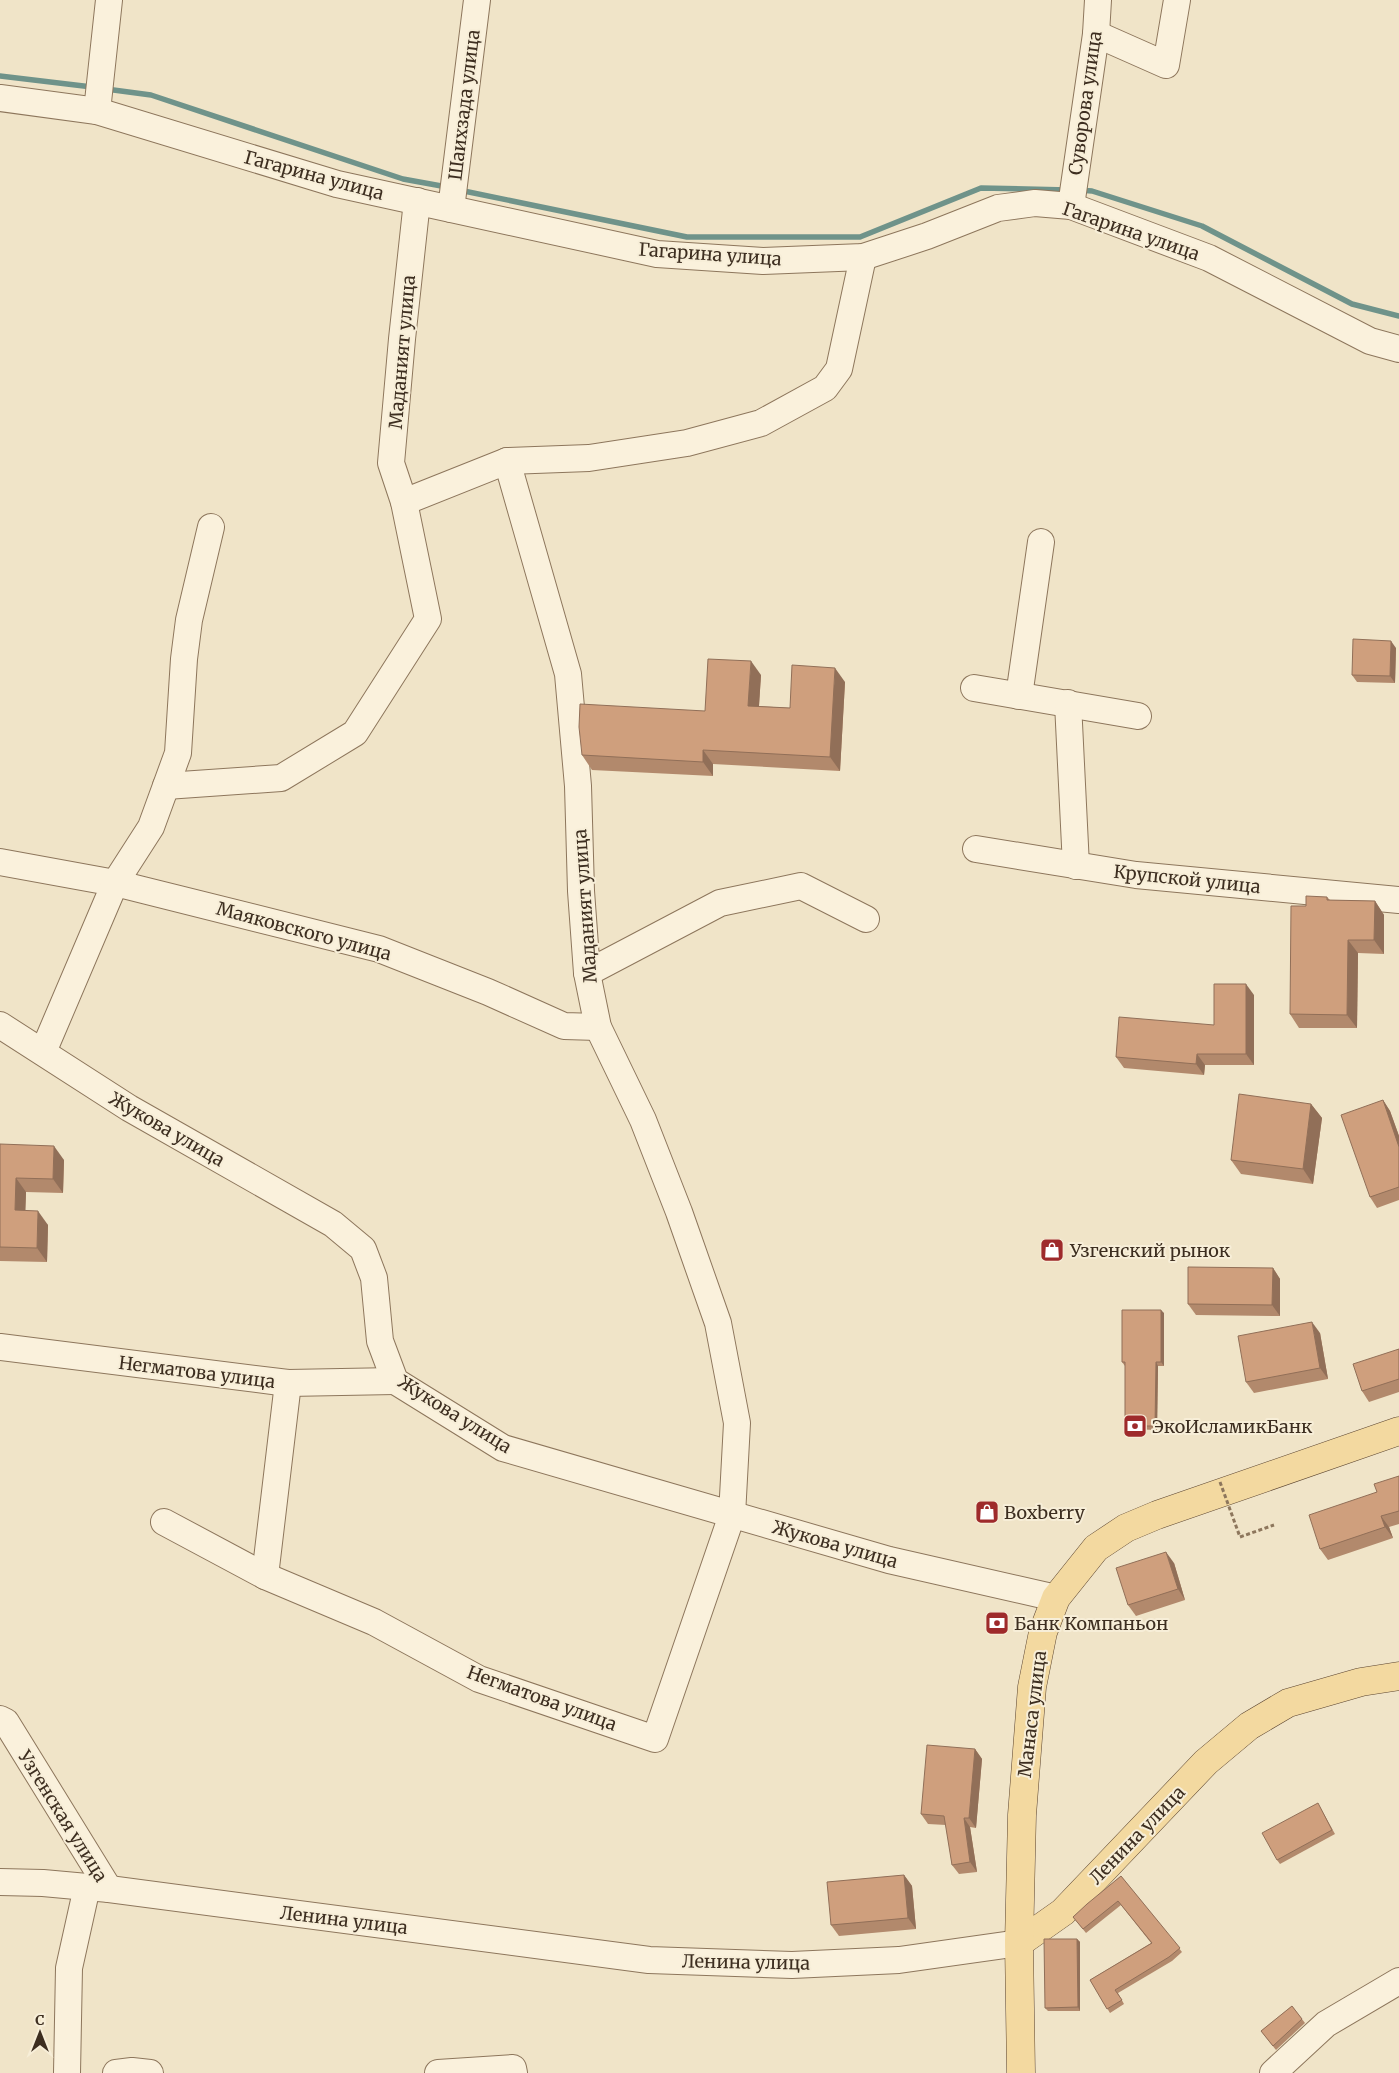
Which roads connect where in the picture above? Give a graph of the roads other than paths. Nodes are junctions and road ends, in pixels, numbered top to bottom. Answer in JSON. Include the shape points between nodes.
{"nodes":[{"id":1,"x":109,"y":0,"type":"edge"},
{"id":2,"x":477,"y":0,"type":"edge"},
{"id":3,"x":1098,"y":0,"type":"edge"},
{"id":4,"x":1176,"y":0,"type":"edge"},
{"id":5,"x":1096,"y":34,"type":"junction"},
{"id":6,"x":0,"y":98,"type":"edge"},
{"id":7,"x":97,"y":112,"type":"junction"},
{"id":8,"x":417,"y":201,"type":"junction"},
{"id":9,"x":1071,"y":206,"type":"junction"},
{"id":10,"x":451,"y":209,"type":"junction"},
{"id":11,"x":863,"y":257,"type":"junction"},
{"id":12,"x":1399,"y":349,"type":"edge"},
{"id":13,"x":507,"y":460,"type":"junction"},
{"id":14,"x":404,"y":502,"type":"junction"},
{"id":15,"x":211,"y":527,"type":"dead end"},
{"id":16,"x":1041,"y":542,"type":"dead end"},
{"id":17,"x":974,"y":688,"type":"dead end"},
{"id":18,"x":1019,"y":696,"type":"junction"},
{"id":19,"x":1068,"y":704,"type":"junction"},
{"id":20,"x":1138,"y":716,"type":"dead end"},
{"id":21,"x":166,"y":786,"type":"junction"},
{"id":22,"x":976,"y":850,"type":"dead end"},
{"id":23,"x":0,"y":862,"type":"edge"},
{"id":24,"x":1076,"y":866,"type":"junction"},
{"id":25,"x":115,"y":883,"type":"junction"},
{"id":26,"x":1399,"y":900,"type":"edge"},
{"id":27,"x":866,"y":919,"type":"dead end"},
{"id":28,"x":587,"y":973,"type":"junction"},
{"id":29,"x":0,"y":1025,"type":"edge"},
{"id":30,"x":598,"y":1028,"type":"junction"},
{"id":31,"x":43,"y":1052,"type":"junction"},
{"id":32,"x":0,"y":1347,"type":"edge"},
{"id":33,"x":395,"y":1381,"type":"junction"},
{"id":34,"x":288,"y":1384,"type":"junction"},
{"id":35,"x":1399,"y":1430,"type":"edge"},
{"id":36,"x":732,"y":1515,"type":"junction"},
{"id":37,"x":164,"y":1522,"type":"dead end"},
{"id":38,"x":265,"y":1576,"type":"junction"},
{"id":39,"x":1056,"y":1598,"type":"junction"},
{"id":40,"x":1399,"y":1676,"type":"edge"},
{"id":41,"x":0,"y":1719,"type":"edge"},
{"id":42,"x":0,"y":1882,"type":"edge"},
{"id":43,"x":98,"y":1888,"type":"junction"},
{"id":44,"x":1019,"y":1942,"type":"junction"},
{"id":45,"x":1399,"y":1981,"type":"edge"},
{"id":46,"x":67,"y":2073,"type":"edge"},
{"id":47,"x":116,"y":2073,"type":"edge"},
{"id":48,"x":150,"y":2073,"type":"edge"},
{"id":49,"x":438,"y":2073,"type":"edge"},
{"id":50,"x":514,"y":2073,"type":"edge"},
{"id":51,"x":1021,"y":2073,"type":"edge"},
{"id":52,"x":1273,"y":2073,"type":"edge"}],
"edges":[{"from":1,"to":7,"type":"street"},
{"from":2,"to":10,"type":"street","name":"Шаихзада улица"},
{"from":3,"to":5,"type":"street","name":"Суворова улица"},
{"from":4,"to":5,"type":"street","via":[[1166,66]]},
{"from":5,"to":9,"type":"street","name":"Суворова улица"},
{"from":6,"to":7,"type":"street","name":"Гагарина улица"},
{"from":7,"to":8,"type":"street","name":"Гагарина улица","via":[[337,184]]},
{"from":8,"to":10,"type":"street","name":"Гагарина улица"},
{"from":8,"to":14,"type":"street","name":"Маданият улица","via":[[391,463]]},
{"from":9,"to":11,"type":"street","name":"Гагарина улица","via":[[1035,203],[998,208]]},
{"from":9,"to":12,"type":"street","name":"Гагарина улица","via":[[1209,258],[1370,341]]},
{"from":10,"to":11,"type":"street","name":"Гагарина улица","via":[[657,254],[763,261]]},
{"from":11,"to":13,"type":"street","via":[[839,369],[825,388],[761,423],[687,443],[589,458]]},
{"from":13,"to":14,"type":"street"},
{"from":13,"to":28,"type":"street","name":"Маданият улица","via":[[568,674],[578,786]]},
{"from":14,"to":21,"type":"street","name":"Маданият улица","via":[[428,619],[355,733],[281,778]]},
{"from":15,"to":21,"type":"street","via":[[184,659],[178,753]]},
{"from":16,"to":18,"type":"street"},
{"from":17,"to":18,"type":"street"},
{"from":18,"to":19,"type":"street"},
{"from":19,"to":20,"type":"street"},
{"from":19,"to":24,"type":"street"},
{"from":21,"to":25,"type":"street","via":[[151,827]]},
{"from":22,"to":24,"type":"street","name":"Крупской улица"},
{"from":23,"to":25,"type":"street","name":"Маяковского улица"},
{"from":24,"to":26,"type":"street","name":"Крупской улица","via":[[1136,875]]},
{"from":25,"to":30,"type":"street","name":"Маяковского улица","via":[[378,948],[564,1026]]},
{"from":25,"to":31,"type":"street"},
{"from":27,"to":28,"type":"street","via":[[802,886],[720,903]]},
{"from":28,"to":30,"type":"street","name":"Маданият улица"},
{"from":29,"to":31,"type":"street","name":"Жукова улица"},
{"from":30,"to":36,"type":"street","name":"Маданият улица","via":[[650,1138],[718,1323],[737,1423]]},
{"from":31,"to":33,"type":"street","name":"Жукова улица","via":[[129,1108],[333,1224],[363,1249],[374,1278],[380,1341]]},
{"from":32,"to":34,"type":"street","name":"Негматова улица"},
{"from":33,"to":34,"type":"street","name":"Негматова улица"},
{"from":33,"to":36,"type":"street","name":"Жукова улица","via":[[503,1448]]},
{"from":34,"to":38,"type":"street"},
{"from":35,"to":39,"type":"main road","name":"Манаса улица","via":[[1126,1528],[1096,1548]]},
{"from":36,"to":38,"type":"street","name":"Негматова улица","via":[[655,1739],[479,1679],[374,1622]]},
{"from":36,"to":39,"type":"street","name":"Жукова улица","via":[[889,1560]]},
{"from":37,"to":38,"type":"street","name":"Негматова улица"},
{"from":39,"to":44,"type":"main road","name":"Манаса улица","via":[[1043,1632],[1032,1687],[1022,1815]]},
{"from":40,"to":44,"type":"main road","name":"Ленина улица","via":[[1361,1682],[1288,1703],[1248,1726],[1206,1762],[1063,1912]]},
{"from":41,"to":43,"type":"street","name":"Узгенская улица","via":[[6,1722]]},
{"from":42,"to":43,"type":"street","name":"Ленина улица"},
{"from":43,"to":44,"type":"street","name":"Ленина улица","via":[[648,1960],[792,1965],[899,1960]]},
{"from":43,"to":46,"type":"street","via":[[69,1968]]},
{"from":44,"to":51,"type":"main road","name":"Манаса улица"},
{"from":45,"to":52,"type":"street","via":[[1326,2024]]},
{"from":47,"to":48,"type":"street"},
{"from":49,"to":50,"type":"street","via":[[513,2068]]}]}
